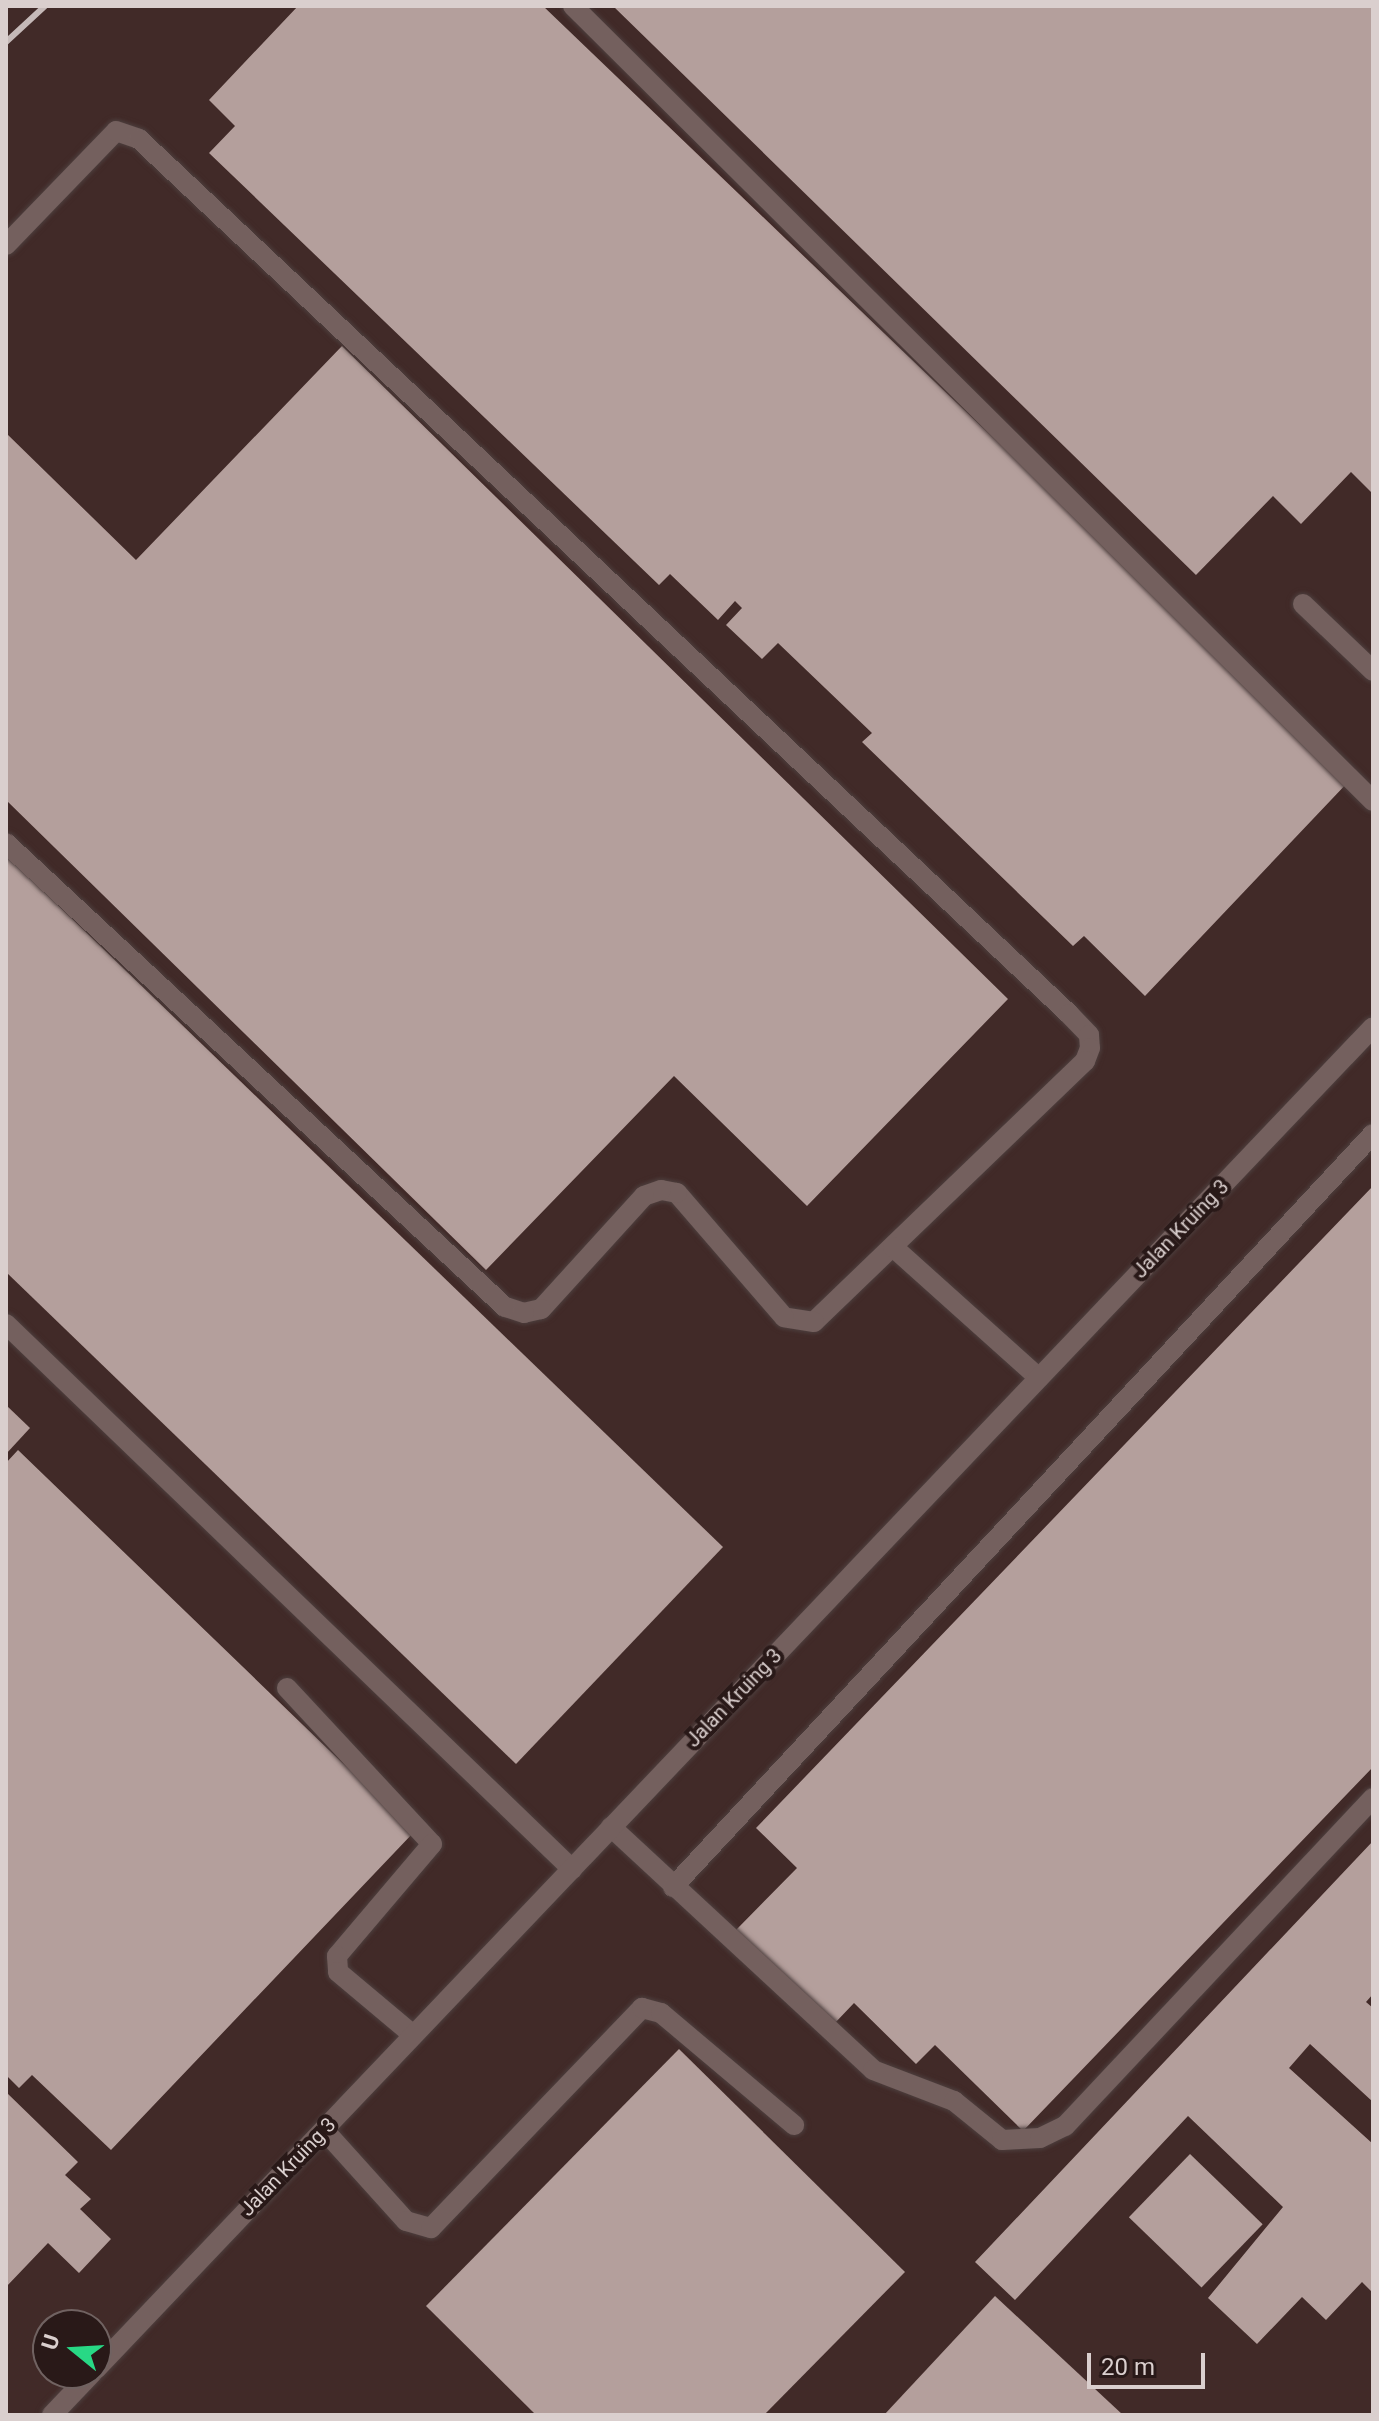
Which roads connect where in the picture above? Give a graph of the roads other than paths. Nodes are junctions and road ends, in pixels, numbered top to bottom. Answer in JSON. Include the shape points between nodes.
{"nodes":[{"id":1,"x":573,"y":6,"type":"edge"},
{"id":2,"x":6,"y":245,"type":"edge"},
{"id":3,"x":1303,"y":604,"type":"dead end"},
{"id":4,"x":1373,"y":671,"type":"edge"},
{"id":5,"x":1373,"y":801,"type":"edge"},
{"id":6,"x":6,"y":843,"type":"edge"},
{"id":7,"x":1373,"y":1027,"type":"edge"},
{"id":8,"x":1373,"y":1134,"type":"edge"},
{"id":9,"x":893,"y":1247,"type":"junction"},
{"id":10,"x":6,"y":1324,"type":"edge"},
{"id":11,"x":1039,"y":1378,"type":"junction"},
{"id":12,"x":287,"y":1688,"type":"dead end"},
{"id":13,"x":1373,"y":1798,"type":"edge"},
{"id":14,"x":611,"y":1827,"type":"junction"},
{"id":15,"x":572,"y":1869,"type":"junction"},
{"id":16,"x":673,"y":1887,"type":"junction"},
{"id":17,"x":413,"y":2035,"type":"junction"},
{"id":18,"x":794,"y":2125,"type":"dead end"},
{"id":19,"x":324,"y":2130,"type":"junction"},
{"id":20,"x":112,"y":2352,"type":"edge"},
{"id":21,"x":77,"y":2389,"type":"edge"},
{"id":22,"x":52,"y":2415,"type":"edge"}],
"edges":[{"from":1,"to":5,"type":"street"},
{"from":2,"to":9,"type":"street","via":[[116,131],[139,139],[1089,1035],[1085,1061]]},
{"from":3,"to":4,"type":"street"},
{"from":6,"to":9,"type":"street","via":[[505,1307],[541,1309],[644,1196],[661,1190],[677,1193],[784,1317],[798,1322],[814,1322]]},
{"from":7,"to":11,"type":"street","name":"Jalan Kruing 3"},
{"from":8,"to":16,"type":"street"},
{"from":9,"to":11,"type":"street"},
{"from":10,"to":15,"type":"street"},
{"from":11,"to":14,"type":"street","name":"Jalan Kruing 3"},
{"from":12,"to":17,"type":"street","via":[[432,1844],[337,1956],[338,1972]]},
{"from":13,"to":16,"type":"street","via":[[1065,2126],[1040,2138],[1002,2140],[954,2101],[873,2070]]},
{"from":14,"to":15,"type":"street","name":"Jalan Kruing 3"},
{"from":14,"to":16,"type":"street"},
{"from":15,"to":17,"type":"street","name":"Jalan Kruing 3"},
{"from":17,"to":19,"type":"street","name":"Jalan Kruing 3"},
{"from":18,"to":19,"type":"street","via":[[661,2013],[642,2008],[431,2228],[406,2221]]},
{"from":19,"to":20,"type":"street","name":"Jalan Kruing 3"},
{"from":21,"to":22,"type":"street","name":"Jalan Kruing 3"}]}
